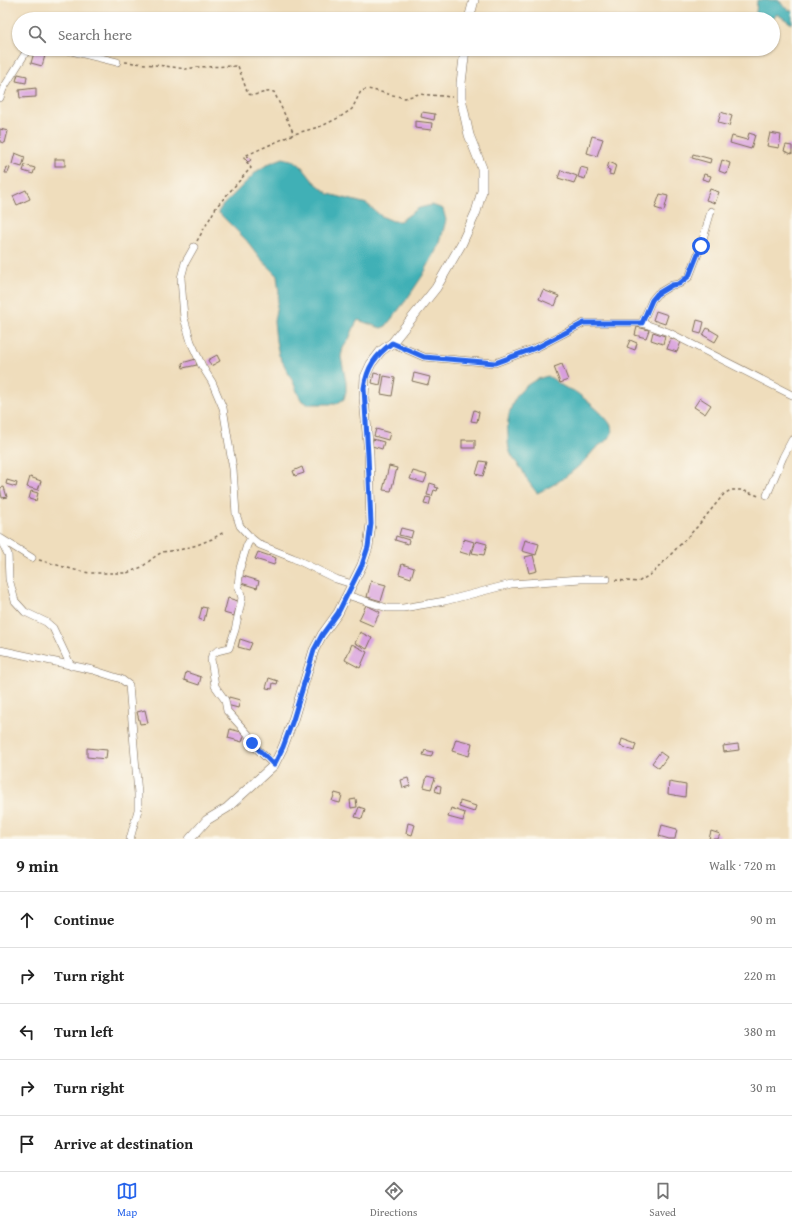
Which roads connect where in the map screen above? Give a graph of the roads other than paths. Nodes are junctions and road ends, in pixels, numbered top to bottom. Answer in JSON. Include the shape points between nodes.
{"nodes":[{"id":1,"x":474,"y":0,"type":"edge"},
{"id":2,"x":471,"y":12,"type":"edge"},
{"id":3,"x":24,"y":56,"type":"edge"},
{"id":4,"x":92,"y":56,"type":"edge"},
{"id":5,"x":464,"y":56,"type":"edge"},
{"id":6,"x":117,"y":62,"type":"road end"},
{"id":7,"x":0,"y":98,"type":"edge"},
{"id":8,"x":711,"y":211,"type":"dead end"},
{"id":9,"x":194,"y":247,"type":"road end"},
{"id":10,"x":642,"y":323,"type":"junction"},
{"id":11,"x":392,"y":343,"type":"junction"},
{"id":12,"x":792,"y":395,"type":"edge"},
{"id":13,"x":792,"y":440,"type":"edge"},
{"id":14,"x":767,"y":495,"type":"road end"},
{"id":15,"x":251,"y":538,"type":"junction"},
{"id":16,"x":0,"y":539,"type":"edge"},
{"id":17,"x":32,"y":558,"type":"road end"},
{"id":18,"x":607,"y":579,"type":"road end"},
{"id":19,"x":352,"y":584,"type":"junction"},
{"id":20,"x":347,"y":595,"type":"junction"},
{"id":21,"x":0,"y":650,"type":"edge"},
{"id":22,"x":71,"y":666,"type":"junction"},
{"id":23,"x":274,"y":765,"type":"junction"},
{"id":24,"x":130,"y":839,"type":"edge"},
{"id":25,"x":190,"y":839,"type":"edge"}],
"edges":[{"from":1,"to":2,"type":"street"},
{"from":3,"to":7,"type":"street"},
{"from":4,"to":6,"type":"street"},
{"from":5,"to":11,"type":"street","via":[[461,98],[468,135],[482,168],[482,191],[469,229],[436,288]]},
{"from":8,"to":10,"type":"street","via":[[689,276],[679,284],[657,294]]},
{"from":9,"to":15,"type":"street","via":[[184,264],[181,278],[184,318],[191,342],[223,408],[233,469],[236,514],[240,526]]},
{"from":10,"to":11,"type":"street","via":[[584,323],[538,347],[495,363],[424,357]]},
{"from":10,"to":12,"type":"street","via":[[668,332]]},
{"from":11,"to":19,"type":"street","via":[[381,351],[365,377],[371,524],[368,547]]},
{"from":13,"to":14,"type":"street"},
{"from":15,"to":19,"type":"street","via":[[260,545]]},
{"from":15,"to":23,"type":"street","via":[[240,568],[238,585],[242,598],[235,630],[228,648],[212,654],[211,659],[215,686],[225,700],[227,712],[248,734],[257,749]]},
{"from":16,"to":17,"type":"street"},
{"from":16,"to":22,"type":"street","via":[[8,554],[9,579],[15,601],[25,612],[53,628]]},
{"from":18,"to":20,"type":"street","via":[[511,584],[445,601],[403,608],[387,608]]},
{"from":19,"to":20,"type":"street"},
{"from":20,"to":23,"type":"street","via":[[314,650],[293,720]]},
{"from":21,"to":22,"type":"street"},
{"from":22,"to":24,"type":"street","via":[[121,679],[129,685],[138,794],[138,810]]},
{"from":23,"to":25,"type":"street","via":[[227,808],[207,820]]}]}
